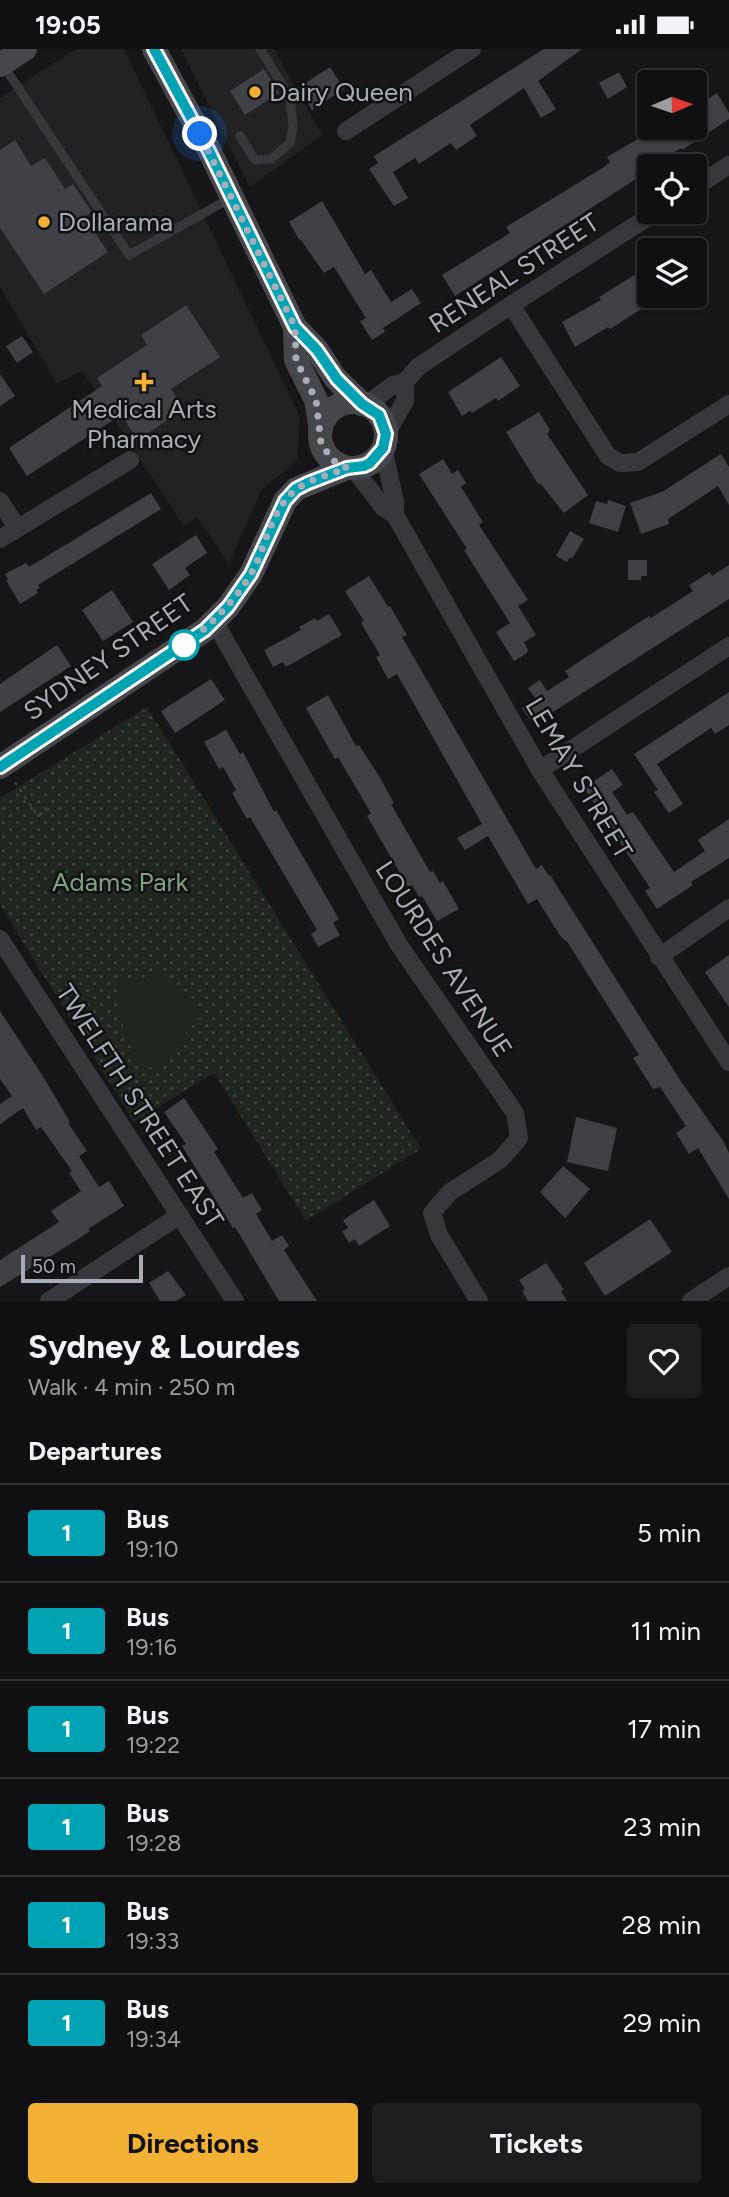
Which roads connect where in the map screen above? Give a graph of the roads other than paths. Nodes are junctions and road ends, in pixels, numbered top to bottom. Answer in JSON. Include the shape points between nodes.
{"nodes":[{"id":1,"x":25,"y":49,"type":"edge"},
{"id":2,"x":154,"y":49,"type":"edge"},
{"id":3,"x":168,"y":49,"type":"edge"},
{"id":4,"x":260,"y":49,"type":"edge"},
{"id":5,"x":472,"y":49,"type":"edge"},
{"id":6,"x":1,"y":64,"type":"edge"},
{"id":7,"x":183,"y":100,"type":"junction"},
{"id":8,"x":346,"y":131,"type":"dead end"},
{"id":9,"x":240,"y":136,"type":"dead end"},
{"id":10,"x":729,"y":165,"type":"edge"},
{"id":11,"x":707,"y":179,"type":"edge"},
{"id":12,"x":232,"y":198,"type":"junction"},
{"id":13,"x":637,"y":224,"type":"edge"},
{"id":14,"x":511,"y":305,"type":"junction"},
{"id":15,"x":295,"y":327,"type":"junction"},
{"id":16,"x":405,"y":382,"type":"junction"},
{"id":17,"x":364,"y":404,"type":"junction"},
{"id":18,"x":729,"y":404,"type":"edge"},
{"id":19,"x":321,"y":429,"type":"junction"},
{"id":20,"x":385,"y":441,"type":"junction"},
{"id":21,"x":130,"y":460,"type":"dead end"},
{"id":22,"x":355,"y":473,"type":"junction"},
{"id":23,"x":0,"y":501,"type":"edge"},
{"id":24,"x":395,"y":515,"type":"junction"},
{"id":25,"x":17,"y":527,"type":"junction"},
{"id":26,"x":0,"y":538,"type":"edge"},
{"id":27,"x":214,"y":621,"type":"junction"},
{"id":28,"x":729,"y":646,"type":"edge"},
{"id":29,"x":540,"y":770,"type":"junction"},
{"id":30,"x":8,"y":775,"type":"edge"},
{"id":31,"x":729,"y":908,"type":"edge"},
{"id":32,"x":0,"y":939,"type":"edge"},
{"id":33,"x":659,"y":957,"type":"junction"},
{"id":34,"x":729,"y":1062,"type":"edge"},
{"id":35,"x":180,"y":1215,"type":"junction"},
{"id":36,"x":729,"y":1276,"type":"edge"},
{"id":37,"x":49,"y":1301,"type":"edge"},
{"id":38,"x":235,"y":1301,"type":"edge"},
{"id":39,"x":479,"y":1301,"type":"edge"},
{"id":40,"x":691,"y":1301,"type":"edge"}],
"edges":[{"from":1,"to":6,"type":"street"},
{"from":2,"to":7,"type":"street"},
{"from":3,"to":7,"type":"street"},
{"from":4,"to":9,"type":"lane","via":[[290,97],[290,143],[271,159],[255,160]]},
{"from":5,"to":8,"type":"street"},
{"from":6,"to":12,"type":"lane","via":[[129,255]]},
{"from":7,"to":12,"type":"street"},
{"from":10,"to":11,"type":"street"},
{"from":12,"to":15,"type":"street"},
{"from":13,"to":14,"type":"street","name":"RENEAL STREET"},
{"from":14,"to":16,"type":"street","name":"RENEAL STREET","via":[[418,367]]},
{"from":14,"to":18,"type":"street","via":[[613,460],[638,462]]},
{"from":15,"to":17,"type":"street"},
{"from":15,"to":19,"type":"street","via":[[296,360],[316,400]]},
{"from":16,"to":17,"type":"street","name":"RENEAL STREET"},
{"from":16,"to":20,"type":"street","via":[[405,401]]},
{"from":17,"to":19,"type":"street","via":[[336,407]]},
{"from":17,"to":20,"type":"street","via":[[379,415]]},
{"from":19,"to":22,"type":"street","via":[[327,455]]},
{"from":20,"to":22,"type":"street","via":[[370,463]]},
{"from":20,"to":24,"type":"street","name":"LEMAY STREET"},
{"from":21,"to":25,"type":"street"},
{"from":22,"to":24,"type":"street","name":"LEMAY STREET"},
{"from":22,"to":27,"type":"street","name":"SYDNEY STREET","via":[[296,489],[276,517],[251,574]]},
{"from":23,"to":25,"type":"street"},
{"from":24,"to":29,"type":"street","name":"LEMAY STREET"},
{"from":25,"to":26,"type":"street"},
{"from":27,"to":30,"type":"street","name":"SYDNEY STREET"},
{"from":27,"to":39,"type":"street","name":"LOURDES AVENUE","via":[[399,945],[515,1114],[519,1138],[500,1160],[450,1192],[432,1213],[439,1235]]},
{"from":28,"to":29,"type":"street"},
{"from":29,"to":33,"type":"street","name":"LEMAY STREET"},
{"from":31,"to":33,"type":"street"},
{"from":32,"to":35,"type":"street","name":"TWELFTH STREET EAST"},
{"from":33,"to":34,"type":"street","name":"LEMAY STREET"},
{"from":35,"to":37,"type":"street"},
{"from":35,"to":38,"type":"street","name":"TWELFTH STREET EAST"},
{"from":36,"to":40,"type":"street"}]}
